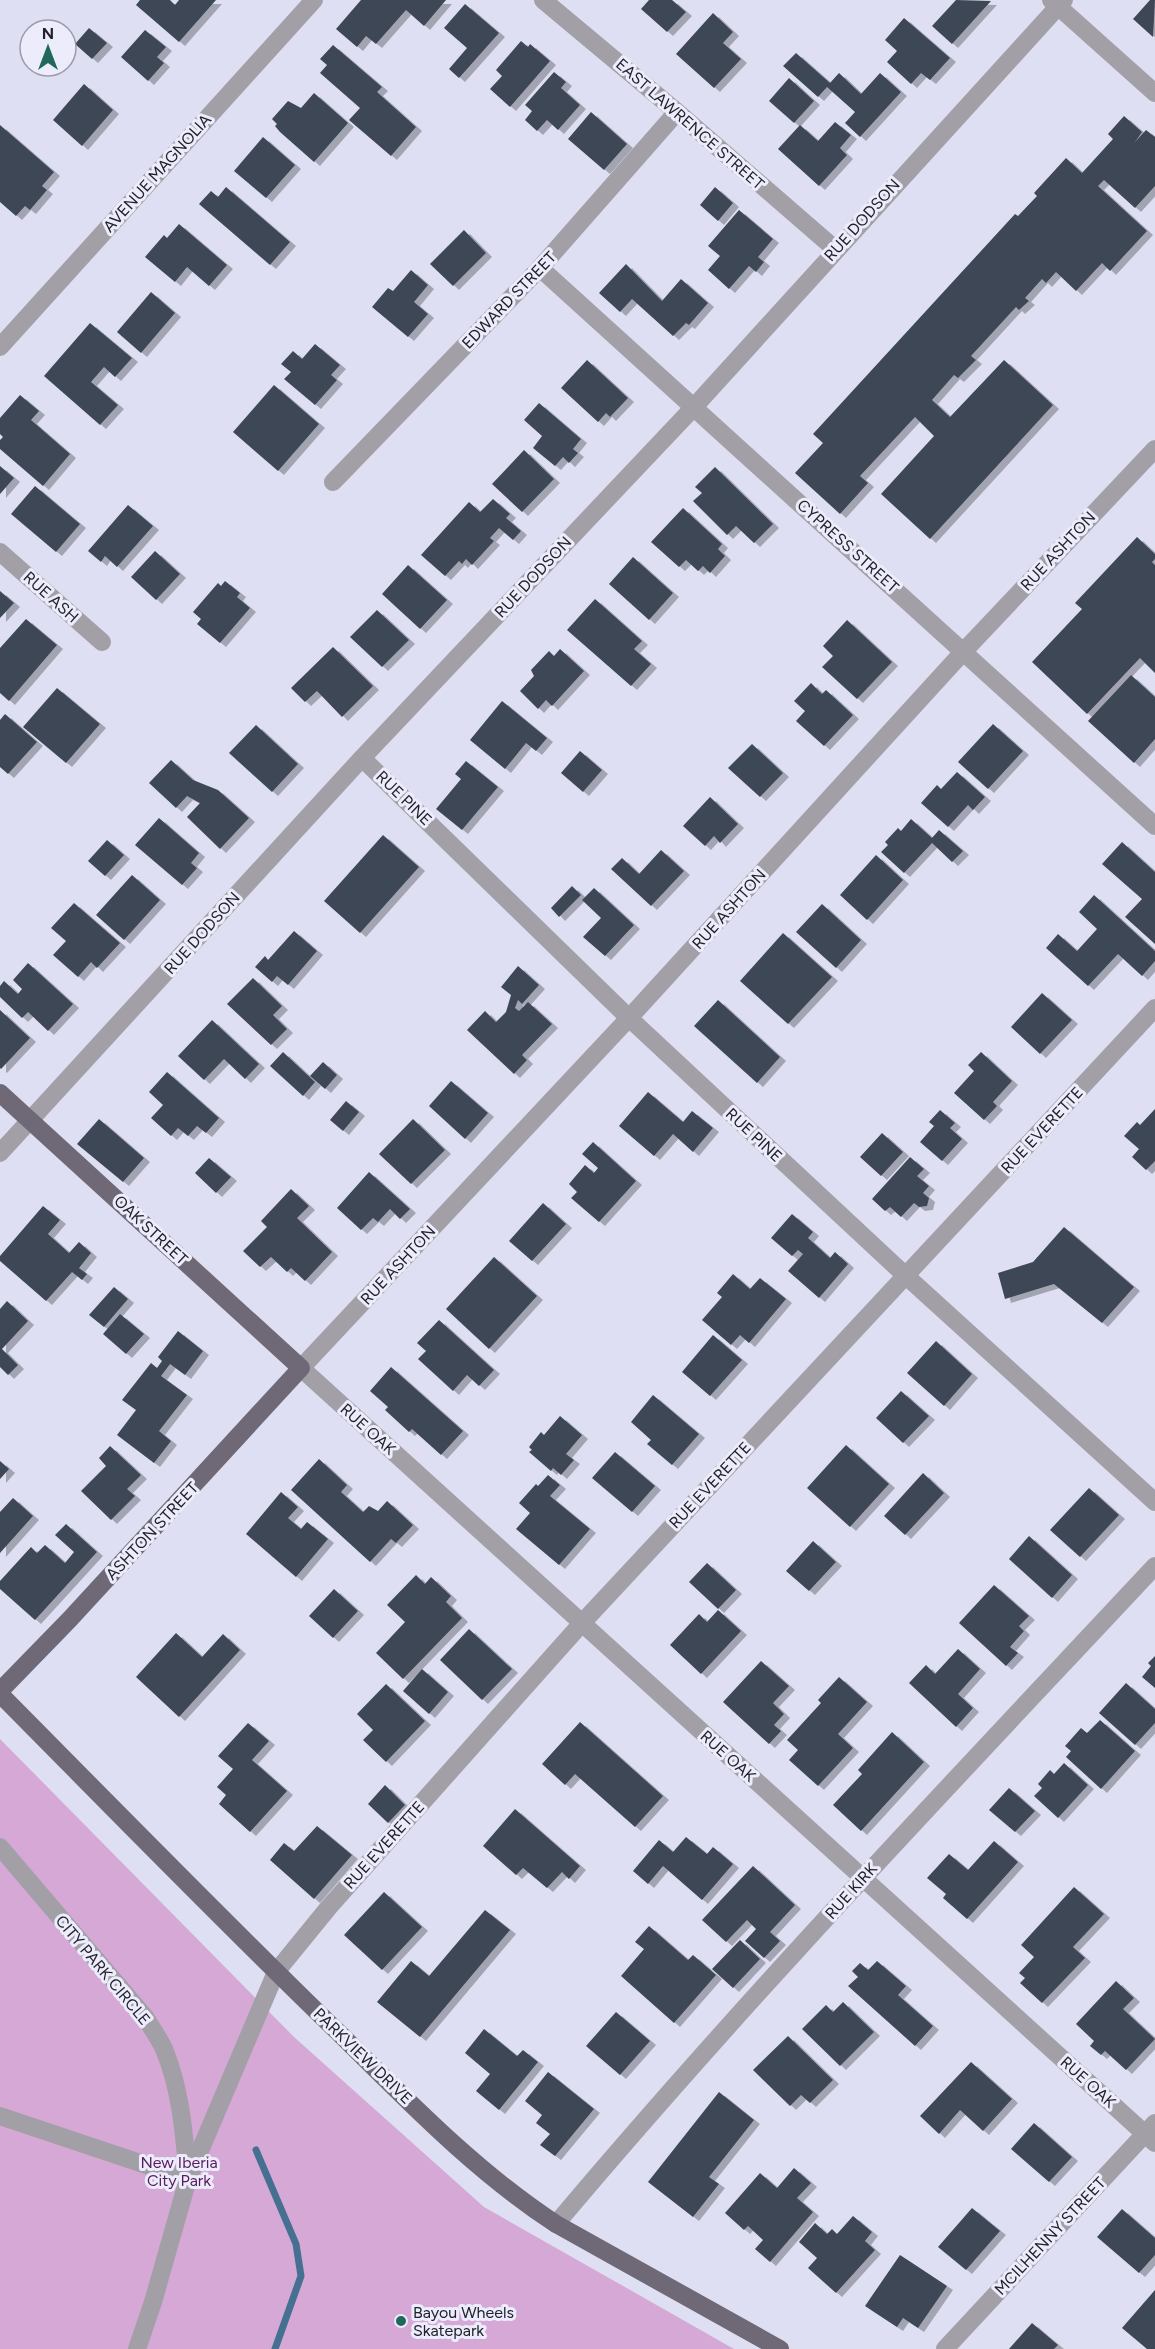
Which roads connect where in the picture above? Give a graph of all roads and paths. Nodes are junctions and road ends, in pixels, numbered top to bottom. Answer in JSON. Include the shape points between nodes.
{"nodes":[{"id":1,"x":314,"y":0,"type":"edge"},
{"id":2,"x":543,"y":0,"type":"edge"},
{"id":3,"x":1058,"y":2,"type":"edge"},
{"id":4,"x":1155,"y":93,"type":"edge"},
{"id":5,"x":677,"y":112,"type":"junction"},
{"id":6,"x":835,"y":249,"type":"junction"},
{"id":7,"x":540,"y":268,"type":"junction"},
{"id":8,"x":0,"y":347,"type":"edge"},
{"id":9,"x":694,"y":407,"type":"junction"},
{"id":10,"x":1155,"y":448,"type":"edge"},
{"id":11,"x":333,"y":482,"type":"dead end"},
{"id":12,"x":0,"y":552,"type":"edge"},
{"id":13,"x":102,"y":642,"type":"dead end"},
{"id":14,"x":964,"y":651,"type":"junction"},
{"id":15,"x":362,"y":758,"type":"junction"},
{"id":16,"x":1155,"y":826,"type":"edge"},
{"id":17,"x":1155,"y":1008,"type":"edge"},
{"id":18,"x":629,"y":1018,"type":"junction"},
{"id":19,"x":0,"y":1093,"type":"edge"},
{"id":20,"x":31,"y":1120,"type":"junction"},
{"id":21,"x":0,"y":1154,"type":"edge"},
{"id":22,"x":906,"y":1276,"type":"junction"},
{"id":23,"x":302,"y":1368,"type":"junction"},
{"id":24,"x":1155,"y":1502,"type":"edge"},
{"id":25,"x":1155,"y":1566,"type":"edge"},
{"id":26,"x":582,"y":1623,"type":"junction"},
{"id":27,"x":0,"y":1693,"type":"edge"},
{"id":28,"x":0,"y":1847,"type":"edge"},
{"id":29,"x":863,"y":1878,"type":"junction"},
{"id":30,"x":276,"y":1972,"type":"junction"},
{"id":31,"x":0,"y":2116,"type":"edge"},
{"id":32,"x":1152,"y":2133,"type":"edge"},
{"id":33,"x":188,"y":2179,"type":"junction"},
{"id":34,"x":556,"y":2224,"type":"junction"},
{"id":35,"x":137,"y":2349,"type":"edge"},
{"id":36,"x":780,"y":2349,"type":"edge"},
{"id":37,"x":945,"y":2349,"type":"edge"}],
"edges":[{"from":1,"to":8,"type":"street","name":"AVENUE MAGNOLIA"},
{"from":2,"to":5,"type":"street","name":"EAST LAWRENCE STREET"},
{"from":3,"to":4,"type":"street"},
{"from":3,"to":6,"type":"street","name":"RUE DODSON"},
{"from":5,"to":6,"type":"street","name":"EAST LAWRENCE STREET"},
{"from":5,"to":7,"type":"street","name":"EDWARD STREET"},
{"from":6,"to":9,"type":"street","name":"RUE DODSON"},
{"from":7,"to":9,"type":"street","name":"CYPRESS STREET"},
{"from":7,"to":11,"type":"street","name":"EDWARD STREET"},
{"from":9,"to":14,"type":"street","name":"CYPRESS STREET"},
{"from":9,"to":15,"type":"street","name":"RUE DODSON"},
{"from":10,"to":14,"type":"street","name":"RUE ASHTON"},
{"from":12,"to":13,"type":"street","name":"RUE ASH"},
{"from":14,"to":16,"type":"street","name":"CYPRESS STREET"},
{"from":14,"to":18,"type":"street","name":"RUE ASHTON"},
{"from":15,"to":18,"type":"street","name":"RUE PINE"},
{"from":15,"to":20,"type":"street","name":"RUE DODSON"},
{"from":17,"to":22,"type":"street","name":"RUE EVERETTE"},
{"from":18,"to":22,"type":"street","name":"RUE PINE"},
{"from":18,"to":23,"type":"street","name":"RUE ASHTON"},
{"from":19,"to":20,"type":"main road","name":"OAK STREET"},
{"from":20,"to":21,"type":"street","name":"RUE DODSON"},
{"from":20,"to":23,"type":"main road","name":"OAK STREET"},
{"from":22,"to":24,"type":"street","name":"RUE PINE"},
{"from":22,"to":26,"type":"street","name":"RUE EVERETTE"},
{"from":23,"to":26,"type":"street","name":"RUE OAK"},
{"from":23,"to":27,"type":"main road","name":"ASHTON STREET"},
{"from":25,"to":29,"type":"street","name":"RUE KIRK"},
{"from":26,"to":29,"type":"street","name":"RUE OAK"},
{"from":26,"to":30,"type":"street","name":"RUE EVERETTE","via":[[329,1907]]},
{"from":27,"to":30,"type":"main road","name":"PARKVIEW DRIVE"},
{"from":28,"to":33,"type":"street","name":"CITY PARK CIRCLE","via":[[145,2017],[164,2047],[180,2105]]},
{"from":29,"to":32,"type":"street","name":"RUE OAK"},
{"from":29,"to":34,"type":"street","name":"RUE KIRK"},
{"from":30,"to":33,"type":"street","name":"CITY PARK CIRCLE"},
{"from":30,"to":34,"type":"main road","name":"PARKVIEW DRIVE","via":[[463,2153]]},
{"from":31,"to":33,"type":"street"},
{"from":32,"to":37,"type":"street","name":"MCILHENNY STREET"},
{"from":33,"to":35,"type":"street","name":"CITY PARK CIRCLE"},
{"from":34,"to":36,"type":"main road","name":"PARKVIEW DRIVE"}]}
